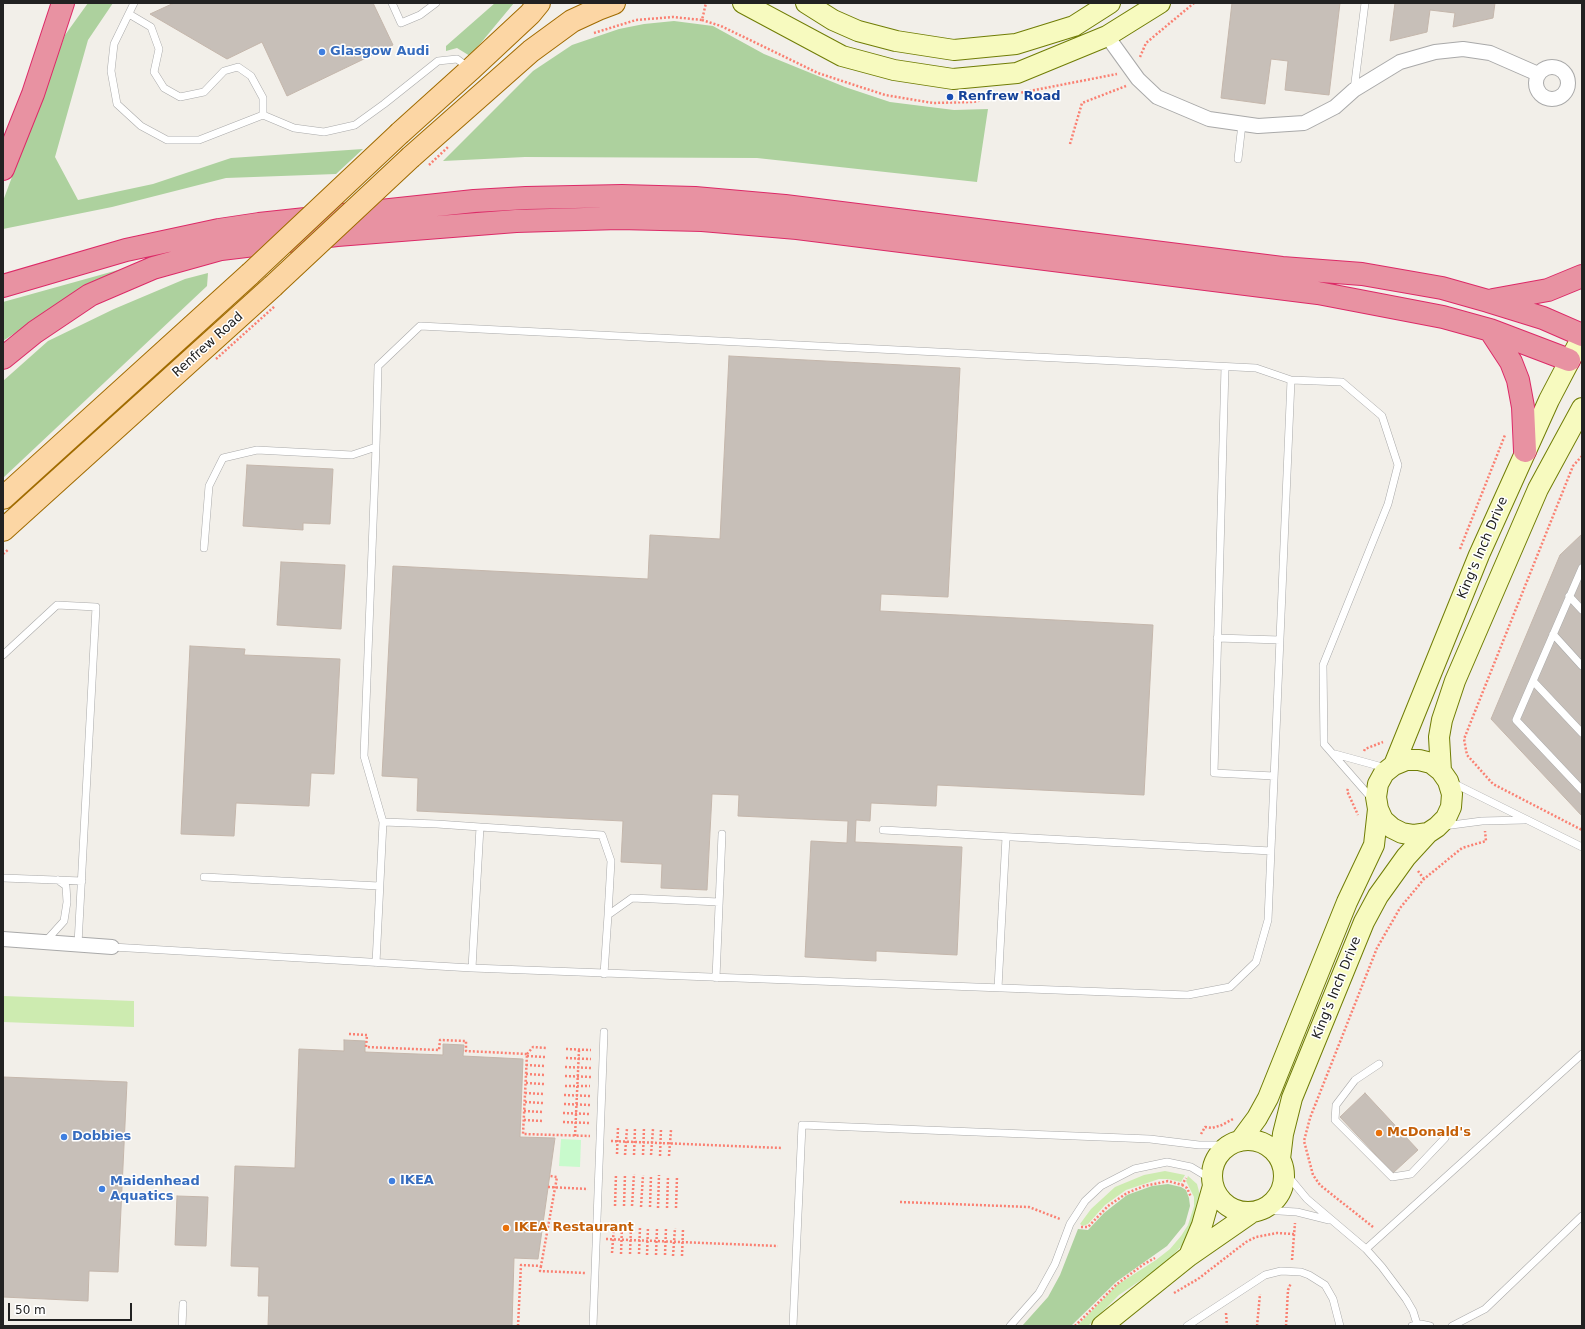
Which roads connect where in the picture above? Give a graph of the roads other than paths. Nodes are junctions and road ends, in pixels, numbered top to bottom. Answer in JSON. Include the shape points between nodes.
{"nodes":[{"id":1,"x":63,"y":3,"type":"edge"},
{"id":2,"x":134,"y":3,"type":"edge"},
{"id":3,"x":392,"y":3,"type":"edge"},
{"id":4,"x":436,"y":3,"type":"edge"},
{"id":5,"x":539,"y":3,"type":"edge"},
{"id":6,"x":614,"y":3,"type":"edge"},
{"id":7,"x":742,"y":3,"type":"edge"},
{"id":8,"x":806,"y":3,"type":"edge"},
{"id":9,"x":1110,"y":3,"type":"edge"},
{"id":10,"x":1160,"y":3,"type":"edge"},
{"id":11,"x":1365,"y":3,"type":"edge"},
{"id":12,"x":129,"y":14,"type":"junction"},
{"id":13,"x":1107,"y":36,"type":"junction"},
{"id":14,"x":471,"y":69,"type":"junction"},
{"id":15,"x":1538,"y":74,"type":"dead end"},
{"id":16,"x":1354,"y":90,"type":"junction"},
{"id":17,"x":263,"y":115,"type":"junction"},
{"id":18,"x":1242,"y":124,"type":"junction"},
{"id":19,"x":1238,"y":159,"type":"dead end"},
{"id":20,"x":3,"y":169,"type":"edge"},
{"id":21,"x":1582,"y":276,"type":"edge"},
{"id":22,"x":3,"y":286,"type":"edge"},
{"id":23,"x":1488,"y":301,"type":"junction"},
{"id":24,"x":1490,"y":330,"type":"junction"},
{"id":25,"x":1582,"y":336,"type":"edge"},
{"id":26,"x":3,"y":358,"type":"edge"},
{"id":27,"x":1576,"y":364,"type":"edge"},
{"id":28,"x":1225,"y":367,"type":"junction"},
{"id":29,"x":1290,"y":380,"type":"junction"},
{"id":30,"x":1582,"y":408,"type":"edge"},
{"id":31,"x":1582,"y":428,"type":"edge"},
{"id":32,"x":1564,"y":438,"type":"junction"},
{"id":33,"x":376,"y":447,"type":"junction"},
{"id":34,"x":1525,"y":452,"type":"junction"},
{"id":35,"x":3,"y":498,"type":"edge"},
{"id":36,"x":3,"y":530,"type":"edge"},
{"id":37,"x":204,"y":548,"type":"dead end"},
{"id":38,"x":1582,"y":568,"type":"edge"},
{"id":39,"x":1569,"y":596,"type":"junction"},
{"id":40,"x":1582,"y":610,"type":"edge"},
{"id":41,"x":1553,"y":634,"type":"junction"},
{"id":42,"x":1217,"y":638,"type":"junction"},
{"id":43,"x":1280,"y":640,"type":"junction"},
{"id":44,"x":3,"y":654,"type":"edge"},
{"id":45,"x":1582,"y":666,"type":"edge"},
{"id":46,"x":1533,"y":681,"type":"junction"},
{"id":47,"x":1582,"y":733,"type":"edge"},
{"id":48,"x":1334,"y":754,"type":"junction"},
{"id":49,"x":1392,"y":766,"type":"junction"},
{"id":50,"x":1444,"y":775,"type":"junction"},
{"id":51,"x":1274,"y":776,"type":"junction"},
{"id":52,"x":1582,"y":790,"type":"edge"},
{"id":53,"x":1377,"y":807,"type":"junction"},
{"id":54,"x":1526,"y":820,"type":"junction"},
{"id":55,"x":383,"y":822,"type":"junction"},
{"id":56,"x":480,"y":827,"type":"junction"},
{"id":57,"x":883,"y":830,"type":"dead end"},
{"id":58,"x":1432,"y":830,"type":"junction"},
{"id":59,"x":722,"y":834,"type":"dead end"},
{"id":60,"x":1006,"y":837,"type":"junction"},
{"id":61,"x":1582,"y":847,"type":"edge"},
{"id":62,"x":1271,"y":851,"type":"junction"},
{"id":63,"x":204,"y":877,"type":"dead end"},
{"id":64,"x":3,"y":878,"type":"edge"},
{"id":65,"x":58,"y":880,"type":"junction"},
{"id":66,"x":82,"y":882,"type":"junction"},
{"id":67,"x":379,"y":886,"type":"junction"},
{"id":68,"x":719,"y":902,"type":"junction"},
{"id":69,"x":608,"y":915,"type":"junction"},
{"id":70,"x":3,"y":939,"type":"edge"},
{"id":71,"x":45,"y":942,"type":"junction"},
{"id":72,"x":78,"y":944,"type":"junction"},
{"id":73,"x":112,"y":946,"type":"joint"},
{"id":74,"x":376,"y":963,"type":"junction"},
{"id":75,"x":472,"y":968,"type":"junction"},
{"id":76,"x":604,"y":974,"type":"junction"},
{"id":77,"x":716,"y":978,"type":"junction"},
{"id":78,"x":998,"y":988,"type":"junction"},
{"id":79,"x":604,"y":1032,"type":"dead end"},
{"id":80,"x":1582,"y":1054,"type":"edge"},
{"id":81,"x":1379,"y":1064,"type":"dead end"},
{"id":82,"x":1446,"y":1138,"type":"dead end"},
{"id":83,"x":1234,"y":1143,"type":"junction"},
{"id":84,"x":1282,"y":1165,"type":"junction"},
{"id":85,"x":1212,"y":1183,"type":"junction"},
{"id":86,"x":1256,"y":1211,"type":"junction"},
{"id":87,"x":1582,"y":1216,"type":"edge"},
{"id":88,"x":1331,"y":1220,"type":"junction"},
{"id":89,"x":1366,"y":1249,"type":"junction"},
{"id":90,"x":1188,"y":1256,"type":"junction"},
{"id":91,"x":183,"y":1304,"type":"dead end"},
{"id":92,"x":1414,"y":1325,"type":"edge"},
{"id":93,"x":182,"y":1326,"type":"edge"},
{"id":94,"x":593,"y":1326,"type":"edge"},
{"id":95,"x":793,"y":1326,"type":"edge"},
{"id":96,"x":1010,"y":1326,"type":"edge"},
{"id":97,"x":1102,"y":1326,"type":"edge"},
{"id":98,"x":1187,"y":1326,"type":"edge"},
{"id":99,"x":1340,"y":1326,"type":"edge"},
{"id":100,"x":1430,"y":1326,"type":"edge"},
{"id":101,"x":1452,"y":1326,"type":"edge"}],
"edges":[{"from":1,"to":20,"type":"highway","via":[[33,94]]},
{"from":2,"to":12,"type":"lane"},
{"from":3,"to":4,"type":"lane","via":[[401,23]]},
{"from":5,"to":14,"type":"main road","name":"Renfrew Road"},
{"from":6,"to":36,"type":"main road","name":"Renfrew Road","bridge":true,"via":[[572,21],[531,51],[411,157],[273,286]]},
{"from":7,"to":13,"type":"street","via":[[842,56],[894,70],[953,79],[1017,73]]},
{"from":8,"to":9,"type":"street","via":[[833,20],[858,31],[896,41],[954,50],[1016,44],[1074,26]]},
{"from":10,"to":13,"type":"street"},
{"from":11,"to":16,"type":"lane"},
{"from":12,"to":17,"type":"lane","via":[[152,27],[159,49],[154,72],[164,88],[180,98],[204,92],[224,71],[238,67],[251,76],[263,98]]},
{"from":12,"to":17,"type":"lane","via":[[114,44],[110,71],[117,104],[140,126],[167,140],[199,140]]},
{"from":13,"to":18,"type":"street","via":[[1138,79],[1157,97],[1209,118]]},
{"from":14,"to":17,"type":"lane","via":[[457,59],[438,61],[355,124],[324,132],[294,128]]},
{"from":14,"to":35,"type":"main road","name":"Renfrew Road","bridge":true},
{"from":15,"to":16,"type":"street","via":[[1490,53],[1463,49],[1435,52],[1400,62]]},
{"from":16,"to":18,"type":"street","via":[[1335,107],[1304,123],[1258,126]]},
{"from":18,"to":19,"type":"lane"},
{"from":21,"to":23,"type":"highway","via":[[1542,291]]},
{"from":22,"to":23,"type":"highway","via":[[126,250],[259,224],[481,201],[622,196],[695,198],[784,206],[1282,268],[1362,274],[1442,288]]},
{"from":23,"to":25,"type":"highway","via":[[1543,318]]},
{"from":24,"to":26,"type":"highway","via":[[1443,317],[1318,293],[954,246],[729,222],[586,218],[337,235],[221,249],[154,268],[90,295],[35,332]]},
{"from":24,"to":27,"type":"highway"},
{"from":24,"to":34,"type":"highway","via":[[1511,362],[1518,380],[1523,407]]},
{"from":25,"to":27,"type":"street","name":"King's Inch Drive"},
{"from":27,"to":34,"type":"street","name":"King's Inch Drive"},
{"from":28,"to":29,"type":"lane","via":[[1256,368]]},
{"from":28,"to":33,"type":"lane","via":[[420,326],[378,366]]},
{"from":28,"to":42,"type":"lane"},
{"from":29,"to":43,"type":"lane"},
{"from":29,"to":48,"type":"lane","via":[[1342,382],[1382,416],[1398,465],[1388,504],[1323,665],[1324,744]]},
{"from":30,"to":32,"type":"street","name":"King's Inch Drive"},
{"from":31,"to":32,"type":"lane"},
{"from":32,"to":50,"type":"street","name":"King's Inch Drive","via":[[1538,489],[1447,703],[1439,737]]},
{"from":33,"to":37,"type":"lane","via":[[352,455],[257,450],[223,458],[209,486]]},
{"from":33,"to":55,"type":"lane","via":[[364,756]]},
{"from":34,"to":49,"type":"street","name":"King's Inch Drive","via":[[1479,555]]},
{"from":38,"to":39,"type":"lane"},
{"from":39,"to":40,"type":"lane"},
{"from":39,"to":41,"type":"lane"},
{"from":41,"to":45,"type":"lane"},
{"from":41,"to":46,"type":"lane"},
{"from":42,"to":43,"type":"lane"},
{"from":42,"to":51,"type":"lane","via":[[1214,773]]},
{"from":43,"to":51,"type":"lane"},
{"from":44,"to":66,"type":"lane","via":[[57,605],[96,607]]},
{"from":46,"to":47,"type":"lane"},
{"from":46,"to":52,"type":"lane","via":[[1516,720]]},
{"from":48,"to":49,"type":"lane","via":[[1360,762]]},
{"from":48,"to":53,"type":"lane"},
{"from":49,"to":50,"type":"street","via":[[1406,760],[1419,760],[1431,763]]},
{"from":49,"to":53,"type":"street","name":"King's Inch Drive","via":[[1378,784]]},
{"from":50,"to":54,"type":"lane"},
{"from":50,"to":58,"type":"street","name":"King's Inch Drive","via":[[1452,794],[1451,806],[1446,818]]},
{"from":51,"to":62,"type":"lane"},
{"from":53,"to":58,"type":"street","via":[[1383,820],[1402,834],[1414,835]]},
{"from":53,"to":83,"type":"street","name":"King's Inch Drive","via":[[1374,845],[1347,902],[1268,1098],[1257,1118]]},
{"from":54,"to":58,"type":"lane","via":[[1484,821]]},
{"from":54,"to":61,"type":"lane"},
{"from":55,"to":56,"type":"lane"},
{"from":55,"to":67,"type":"lane"},
{"from":56,"to":69,"type":"lane","via":[[602,835],[611,861]]},
{"from":56,"to":75,"type":"lane"},
{"from":57,"to":60,"type":"lane"},
{"from":58,"to":84,"type":"street","name":"King's Inch Drive","via":[[1392,875],[1364,922],[1292,1098],[1283,1134]]},
{"from":59,"to":68,"type":"lane"},
{"from":60,"to":62,"type":"lane"},
{"from":60,"to":78,"type":"lane"},
{"from":62,"to":78,"type":"lane","via":[[1268,920],[1256,962],[1230,988],[1188,995]]},
{"from":63,"to":67,"type":"lane"},
{"from":64,"to":65,"type":"lane"},
{"from":65,"to":66,"type":"lane"},
{"from":65,"to":71,"type":"lane","via":[[66,886],[64,921]]},
{"from":66,"to":72,"type":"lane"},
{"from":67,"to":74,"type":"lane"},
{"from":68,"to":69,"type":"lane","via":[[632,898]]},
{"from":68,"to":77,"type":"lane"},
{"from":69,"to":76,"type":"lane"},
{"from":70,"to":71,"type":"street"},
{"from":71,"to":72,"type":"street"},
{"from":72,"to":73,"type":"street"},
{"from":73,"to":74,"type":"lane"},
{"from":74,"to":75,"type":"lane"},
{"from":75,"to":76,"type":"lane"},
{"from":76,"to":77,"type":"lane"},
{"from":77,"to":78,"type":"lane"},
{"from":79,"to":94,"type":"lane"},
{"from":80,"to":89,"type":"lane"},
{"from":81,"to":82,"type":"lane","via":[[1355,1080],[1336,1105],[1335,1120],[1392,1177],[1411,1174]]},
{"from":83,"to":84,"type":"street","via":[[1251,1140],[1263,1143],[1272,1150]]},
{"from":83,"to":85,"type":"street","name":"King's Inch Drive","via":[[1220,1153],[1214,1163]]},
{"from":83,"to":95,"type":"lane","via":[[1199,1145],[1150,1139],[802,1125]]},
{"from":84,"to":86,"type":"street","name":"King's Inch Drive","via":[[1284,1182],[1280,1193],[1273,1203]]},
{"from":84,"to":88,"type":"lane","via":[[1307,1199]]},
{"from":85,"to":86,"type":"street","via":[[1218,1198],[1227,1206],[1238,1212]]},
{"from":85,"to":90,"type":"street","name":"King's Inch Drive","via":[[1202,1225]]},
{"from":85,"to":96,"type":"lane","via":[[1192,1167],[1173,1163],[1158,1163],[1127,1172],[1109,1181],[1093,1193],[1082,1206],[1070,1224],[1046,1281]]},
{"from":86,"to":88,"type":"lane","via":[[1297,1212]]},
{"from":86,"to":90,"type":"street","name":"King's Inch Drive"},
{"from":87,"to":101,"type":"lane","via":[[1484,1309]]},
{"from":88,"to":89,"type":"lane"},
{"from":89,"to":92,"type":"lane","via":[[1396,1284],[1413,1311]]},
{"from":90,"to":97,"type":"street","name":"King's Inch Drive"},
{"from":91,"to":93,"type":"lane"},
{"from":92,"to":100,"type":"lane"},
{"from":98,"to":99,"type":"lane","via":[[1265,1275],[1281,1271],[1305,1273],[1325,1285],[1333,1299]]}]}
